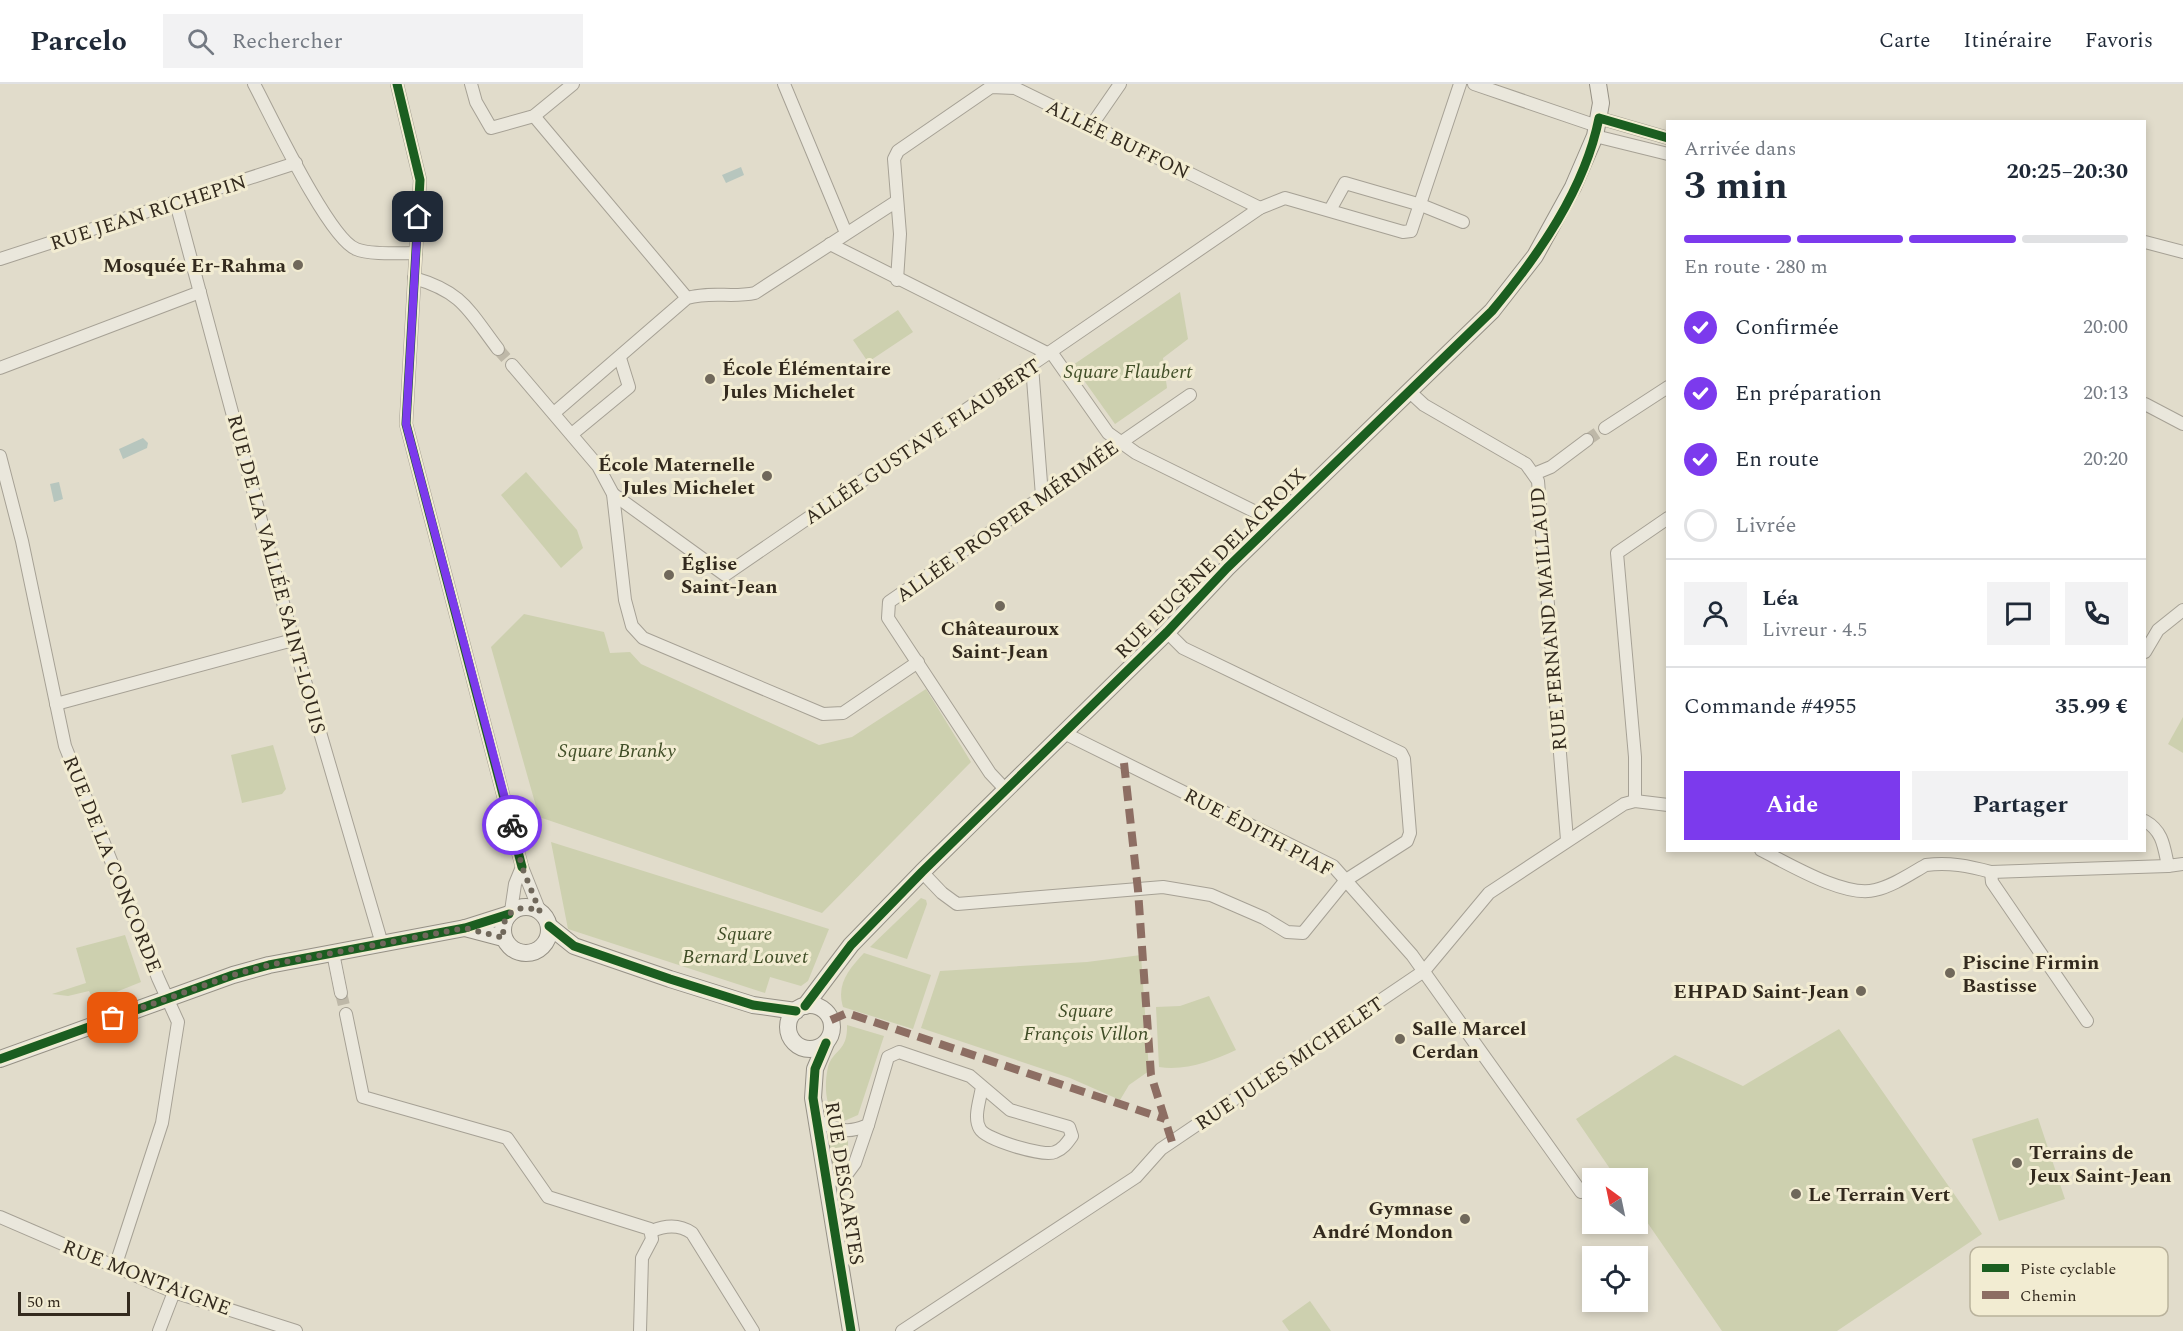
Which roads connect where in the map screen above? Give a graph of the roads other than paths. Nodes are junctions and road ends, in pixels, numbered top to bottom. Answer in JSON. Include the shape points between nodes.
{"nodes":[{"id":1,"x":254,"y":84,"type":"edge"},
{"id":2,"x":397,"y":84,"type":"edge"},
{"id":3,"x":471,"y":84,"type":"edge"},
{"id":4,"x":573,"y":84,"type":"edge"},
{"id":5,"x":784,"y":84,"type":"edge"},
{"id":6,"x":1120,"y":84,"type":"edge"},
{"id":7,"x":1460,"y":84,"type":"edge"},
{"id":8,"x":1474,"y":84,"type":"edge"},
{"id":9,"x":1598,"y":84,"type":"edge"},
{"id":10,"x":534,"y":116,"type":"junction"},
{"id":11,"x":1091,"y":126,"type":"junction"},
{"id":12,"x":1597,"y":127,"type":"junction"},
{"id":13,"x":1666,"y":138,"type":"edge"},
{"id":14,"x":1666,"y":153,"type":"edge"},
{"id":15,"x":296,"y":163,"type":"junction"},
{"id":16,"x":897,"y":201,"type":"junction"},
{"id":17,"x":176,"y":203,"type":"junction"},
{"id":18,"x":1421,"y":205,"type":"junction"},
{"id":19,"x":1260,"y":208,"type":"junction"},
{"id":20,"x":1330,"y":210,"type":"junction"},
{"id":21,"x":1463,"y":222,"type":"dead end"},
{"id":22,"x":846,"y":233,"type":"junction"},
{"id":23,"x":2146,"y":242,"type":"edge"},
{"id":24,"x":830,"y":244,"type":"junction"},
{"id":25,"x":2183,"y":252,"type":"edge"},
{"id":26,"x":416,"y":253,"type":"junction"},
{"id":27,"x":0,"y":259,"type":"edge"},
{"id":28,"x":414,"y":278,"type":"junction"},
{"id":29,"x":897,"y":280,"type":"junction"},
{"id":30,"x":200,"y":292,"type":"junction"},
{"id":31,"x":687,"y":298,"type":"junction"},
{"id":32,"x":498,"y":349,"type":"tunnel mouth"},
{"id":33,"x":1050,"y":353,"type":"junction"},
{"id":34,"x":621,"y":358,"type":"junction"},
{"id":35,"x":512,"y":365,"type":"tunnel mouth"},
{"id":36,"x":1032,"y":366,"type":"junction"},
{"id":37,"x":0,"y":368,"type":"edge"},
{"id":38,"x":1666,"y":388,"type":"edge"},
{"id":39,"x":1411,"y":393,"type":"junction"},
{"id":40,"x":1190,"y":395,"type":"dead end"},
{"id":41,"x":2146,"y":405,"type":"edge"},
{"id":42,"x":554,"y":413,"type":"junction"},
{"id":43,"x":2183,"y":424,"type":"edge"},
{"id":44,"x":1605,"y":428,"type":"tunnel mouth"},
{"id":45,"x":572,"y":434,"type":"junction"},
{"id":46,"x":1587,"y":440,"type":"tunnel mouth"},
{"id":47,"x":1120,"y":443,"type":"junction"},
{"id":48,"x":0,"y":456,"type":"edge"},
{"id":49,"x":1534,"y":474,"type":"junction"},
{"id":50,"x":613,"y":494,"type":"junction"},
{"id":51,"x":1042,"y":496,"type":"junction"},
{"id":52,"x":1666,"y":519,"type":"edge"},
{"id":53,"x":1276,"y":522,"type":"junction"},
{"id":54,"x":2183,"y":610,"type":"edge"},
{"id":55,"x":1167,"y":632,"type":"junction"},
{"id":56,"x":293,"y":640,"type":"junction"},
{"id":57,"x":2146,"y":650,"type":"edge"},
{"id":58,"x":918,"y":662,"type":"junction"},
{"id":59,"x":56,"y":704,"type":"junction"},
{"id":60,"x":1064,"y":733,"type":"junction"},
{"id":61,"x":1005,"y":789,"type":"junction"},
{"id":62,"x":1635,"y":801,"type":"junction"},
{"id":63,"x":1666,"y":805,"type":"edge"},
{"id":64,"x":2146,"y":822,"type":"edge"},
{"id":65,"x":1567,"y":840,"type":"junction"},
{"id":66,"x":1766,"y":852,"type":"edge"},
{"id":67,"x":1925,"y":852,"type":"edge"},
{"id":68,"x":2183,"y":864,"type":"edge"},
{"id":69,"x":1926,"y":865,"type":"junction"},
{"id":70,"x":2168,"y":866,"type":"junction"},
{"id":71,"x":522,"y":867,"type":"junction"},
{"id":72,"x":922,"y":872,"type":"junction"},
{"id":73,"x":1991,"y":872,"type":"junction"},
{"id":74,"x":1346,"y":880,"type":"junction"},
{"id":75,"x":510,"y":913,"type":"junction"},
{"id":76,"x":544,"y":919,"type":"junction"},
{"id":77,"x":465,"y":928,"type":"junction"},
{"id":78,"x":504,"y":938,"type":"junction"},
{"id":79,"x":382,"y":944,"type":"junction"},
{"id":80,"x":574,"y":946,"type":"junction"},
{"id":81,"x":541,"y":948,"type":"junction"},
{"id":82,"x":333,"y":953,"type":"junction"},
{"id":83,"x":837,"y":962,"type":"junction"},
{"id":84,"x":1424,"y":971,"type":"junction"},
{"id":85,"x":341,"y":993,"type":"tunnel mouth"},
{"id":86,"x":168,"y":998,"type":"junction"},
{"id":87,"x":753,"y":1005,"type":"junction"},
{"id":88,"x":801,"y":1008,"type":"junction"},
{"id":89,"x":346,"y":1014,"type":"tunnel mouth"},
{"id":90,"x":827,"y":1014,"type":"junction"},
{"id":91,"x":2087,"y":1021,"type":"dead end"},
{"id":92,"x":794,"y":1039,"type":"junction"},
{"id":93,"x":826,"y":1043,"type":"junction"},
{"id":94,"x":0,"y":1059,"type":"edge"},
{"id":95,"x":812,"y":1082,"type":"junction"},
{"id":96,"x":982,"y":1087,"type":"junction"},
{"id":97,"x":816,"y":1120,"type":"junction"},
{"id":98,"x":868,"y":1125,"type":"junction"},
{"id":99,"x":826,"y":1181,"type":"junction"},
{"id":100,"x":1581,"y":1192,"type":"dead end"},
{"id":101,"x":0,"y":1217,"type":"edge"},
{"id":102,"x":652,"y":1232,"type":"junction"},
{"id":103,"x":115,"y":1267,"type":"junction"},
{"id":104,"x":174,"y":1292,"type":"junction"},
{"id":105,"x":159,"y":1331,"type":"edge"},
{"id":106,"x":296,"y":1331,"type":"edge"},
{"id":107,"x":640,"y":1331,"type":"edge"},
{"id":108,"x":753,"y":1331,"type":"edge"},
{"id":109,"x":851,"y":1331,"type":"edge"},
{"id":110,"x":902,"y":1331,"type":"edge"}],
"edges":[{"from":1,"to":15,"type":"street"},
{"from":2,"to":26,"type":"street","via":[[420,180]]},
{"from":3,"to":10,"type":"street","via":[[491,128]]},
{"from":4,"to":10,"type":"street"},
{"from":5,"to":22,"type":"street"},
{"from":6,"to":11,"type":"street"},
{"from":7,"to":18,"type":"street"},
{"from":8,"to":12,"type":"street"},
{"from":9,"to":12,"type":"street","via":[[1601,103]]},
{"from":10,"to":31,"type":"street"},
{"from":11,"to":16,"type":"street","name":"ALLÉE BUFFON","via":[[1015,88],[991,87],[898,151],[894,159]]},
{"from":11,"to":19,"type":"street","name":"ALLÉE BUFFON"},
{"from":12,"to":13,"type":"street"},
{"from":12,"to":14,"type":"street"},
{"from":12,"to":39,"type":"street","name":"RUE EUGÈNE DELACROIX","via":[[1574,188],[1517,281]]},
{"from":15,"to":17,"type":"street","name":"RUE JEAN RICHEPIN"},
{"from":15,"to":26,"type":"street","via":[[338,234],[355,249]]},
{"from":16,"to":22,"type":"street"},
{"from":16,"to":29,"type":"street"},
{"from":17,"to":27,"type":"street","name":"RUE JEAN RICHEPIN"},
{"from":17,"to":30,"type":"street","name":"RUE DE LA VALLÉE SAINT-LOUIS"},
{"from":18,"to":20,"type":"street","via":[[1345,183]]},
{"from":18,"to":20,"type":"street","name":"ALLÉE GUSTAVE FLAUBERT","via":[[1411,231],[1403,232]]},
{"from":18,"to":21,"type":"street"},
{"from":19,"to":20,"type":"street","name":"ALLÉE GUSTAVE FLAUBERT","via":[[1285,198]]},
{"from":19,"to":33,"type":"street","name":"ALLÉE GUSTAVE FLAUBERT"},
{"from":22,"to":24,"type":"street"},
{"from":23,"to":25,"type":"street"},
{"from":24,"to":29,"type":"street"},
{"from":24,"to":31,"type":"street","via":[[755,293]]},
{"from":26,"to":28,"type":"street"},
{"from":28,"to":32,"type":"street","via":[[457,295]]},
{"from":28,"to":71,"type":"street","via":[[406,424]]},
{"from":29,"to":33,"type":"street"},
{"from":30,"to":37,"type":"street"},
{"from":30,"to":56,"type":"street","name":"RUE DE LA VALLÉE SAINT-LOUIS"},
{"from":31,"to":34,"type":"street"},
{"from":33,"to":36,"type":"street","name":"ALLÉE GUSTAVE FLAUBERT"},
{"from":33,"to":47,"type":"street","via":[[1108,433]]},
{"from":34,"to":42,"type":"street"},
{"from":34,"to":45,"type":"street","via":[[629,387]]},
{"from":35,"to":42,"type":"street"},
{"from":36,"to":50,"type":"street","name":"ALLÉE GUSTAVE FLAUBERT","via":[[725,574]]},
{"from":36,"to":51,"type":"street"},
{"from":38,"to":44,"type":"street"},
{"from":39,"to":49,"type":"street","name":"RUE FERNAND MAILLAUD","via":[[1424,405],[1526,464]]},
{"from":39,"to":53,"type":"street","name":"RUE EUGÈNE DELACROIX"},
{"from":40,"to":47,"type":"street","name":"ALLÉE PROSPER MÉRIMÉE"},
{"from":41,"to":43,"type":"street"},
{"from":42,"to":45,"type":"street"},
{"from":45,"to":50,"type":"street","via":[[598,466]]},
{"from":46,"to":49,"type":"street","via":[[1551,467]]},
{"from":47,"to":51,"type":"street","name":"ALLÉE PROSPER MÉRIMÉE"},
{"from":47,"to":53,"type":"street"},
{"from":48,"to":59,"type":"street","name":"RUE DE LA CONCORDE"},
{"from":49,"to":65,"type":"street","name":"RUE FERNAND MAILLAUD","via":[[1539,481]]},
{"from":50,"to":58,"type":"street","via":[[626,600],[632,626],[643,638],[824,714],[843,713]]},
{"from":51,"to":58,"type":"street","name":"ALLÉE PROSPER MÉRIMÉE","via":[[889,602],[888,618]]},
{"from":52,"to":62,"type":"street","via":[[1617,553],[1635,757]]},
{"from":53,"to":55,"type":"street","name":"RUE EUGÈNE DELACROIX"},
{"from":54,"to":57,"type":"street","via":[[2158,630]]},
{"from":55,"to":60,"type":"street","name":"RUE EUGÈNE DELACROIX"},
{"from":55,"to":74,"type":"street","via":[[1183,648],[1401,753],[1410,833],[1407,841]]},
{"from":56,"to":59,"type":"street"},
{"from":56,"to":79,"type":"street","name":"RUE DE LA VALLÉE SAINT-LOUIS"},
{"from":58,"to":61,"type":"street","name":"ALLÉE PROSPER MÉRIMÉE","via":[[990,773]]},
{"from":59,"to":86,"type":"street","name":"RUE DE LA CONCORDE","via":[[65,746]]},
{"from":60,"to":61,"type":"street","name":"RUE EUGÈNE DELACROIX"},
{"from":60,"to":74,"type":"street","name":"RUE ÉDITH PIAF","via":[[1333,866]]},
{"from":61,"to":72,"type":"street","name":"RUE EUGÈNE DELACROIX"},
{"from":62,"to":63,"type":"street"},
{"from":62,"to":65,"type":"street","name":"RUE JULES MICHELET"},
{"from":64,"to":70,"type":"street","via":[[2156,827],[2163,841]]},
{"from":65,"to":84,"type":"street","name":"RUE JULES MICHELET","via":[[1484,897]]},
{"from":66,"to":69,"type":"street","via":[[1852,890],[1886,887]]},
{"from":67,"to":69,"type":"street"},
{"from":68,"to":70,"type":"street"},
{"from":69,"to":73,"type":"street","via":[[1946,863]]},
{"from":70,"to":73,"type":"street"},
{"from":71,"to":75,"type":"street","via":[[514,884]]},
{"from":71,"to":76,"type":"street"},
{"from":72,"to":74,"type":"street","via":[[957,904],[1163,887],[1211,895],[1296,934],[1308,928]]},
{"from":72,"to":83,"type":"street","name":"RUE EUGÈNE DELACROIX"},
{"from":73,"to":91,"type":"street","via":[[1992,882]]},
{"from":74,"to":84,"type":"street","name":"RUE ÉDITH PIAF"},
{"from":75,"to":76,"type":"street","via":[[531,907]]},
{"from":75,"to":77,"type":"street"},
{"from":75,"to":78,"type":"street","via":[[502,930]]},
{"from":76,"to":80,"type":"street"},
{"from":76,"to":81,"type":"street","via":[[549,934]]},
{"from":77,"to":78,"type":"street"},
{"from":77,"to":79,"type":"street"},
{"from":78,"to":81,"type":"street","via":[[514,951],[532,953]]},
{"from":79,"to":82,"type":"street"},
{"from":80,"to":81,"type":"street"},
{"from":80,"to":87,"type":"street"},
{"from":82,"to":85,"type":"street"},
{"from":82,"to":86,"type":"street","via":[[233,975]]},
{"from":83,"to":88,"type":"street","name":"RUE EUGÈNE DELACROIX"},
{"from":83,"to":90,"type":"street","name":"RUE EUGÈNE DELACROIX"},
{"from":84,"to":100,"type":"street","name":"RUE ÉDITH PIAF"},
{"from":84,"to":110,"type":"street","name":"RUE JULES MICHELET","via":[[1161,1149],[1136,1177]]},
{"from":86,"to":94,"type":"street"},
{"from":86,"to":103,"type":"street","name":"RUE DE LA CONCORDE","via":[[178,1022],[162,1123]]},
{"from":87,"to":88,"type":"street"},
{"from":87,"to":92,"type":"street","via":[[782,1025]]},
{"from":88,"to":90,"type":"street","via":[[813,1006]]},
{"from":88,"to":92,"type":"street","via":[[788,1025]]},
{"from":89,"to":102,"type":"street","via":[[363,1097],[507,1138],[548,1197],[647,1226]]},
{"from":90,"to":93,"type":"street","via":[[832,1030]]},
{"from":92,"to":93,"type":"street","via":[[812,1049]]},
{"from":92,"to":95,"type":"street","name":"RUE DESCARTES"},
{"from":93,"to":95,"type":"street","name":"RUE DESCARTES"},
{"from":95,"to":97,"type":"street","name":"RUE DESCARTES"},
{"from":96,"to":96,"type":"street","via":[[1010,1110],[1069,1126],[1072,1136],[1064,1147],[1051,1154],[984,1135],[977,1118]]},
{"from":96,"to":98,"type":"street","via":[[960,1071],[895,1052],[888,1057]]},
{"from":97,"to":98,"type":"street","via":[[841,1131]]},
{"from":97,"to":99,"type":"street","name":"RUE DESCARTES"},
{"from":98,"to":99,"type":"street","via":[[855,1162],[844,1178]]},
{"from":99,"to":109,"type":"street","name":"RUE DESCARTES"},
{"from":101,"to":103,"type":"street","name":"RUE MONTAIGNE"},
{"from":102,"to":107,"type":"street","via":[[642,1258]]},
{"from":102,"to":108,"type":"street","via":[[673,1226],[692,1233]]},
{"from":103,"to":104,"type":"street","name":"RUE MONTAIGNE"},
{"from":104,"to":105,"type":"street"},
{"from":104,"to":106,"type":"street","name":"RUE MONTAIGNE"}]}
